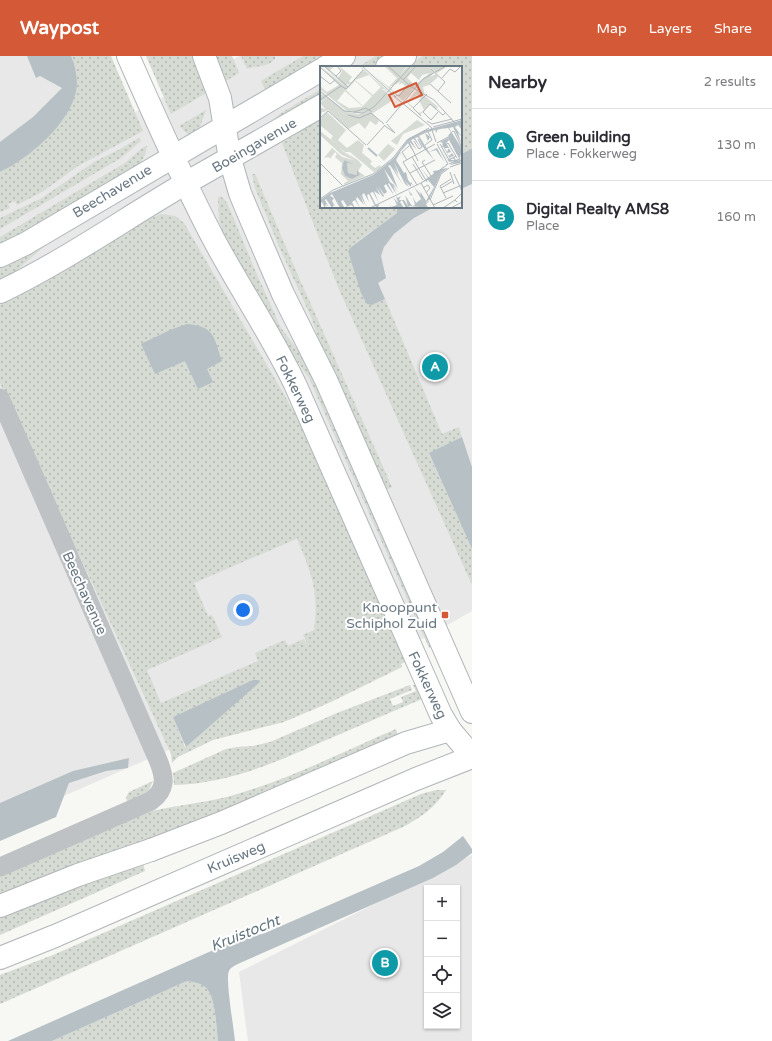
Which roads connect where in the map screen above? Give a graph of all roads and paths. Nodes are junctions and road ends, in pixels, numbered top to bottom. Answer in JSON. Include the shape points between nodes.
{"nodes":[{"id":1,"x":128,"y":56,"type":"edge"},
{"id":2,"x":204,"y":56,"type":"edge"},
{"id":3,"x":344,"y":56,"type":"edge"},
{"id":4,"x":405,"y":56,"type":"edge"},
{"id":5,"x":328,"y":66,"type":"edge"},
{"id":6,"x":389,"y":66,"type":"edge"},
{"id":7,"x":320,"y":71,"type":"edge"},
{"id":8,"x":320,"y":107,"type":"edge"},
{"id":9,"x":225,"y":127,"type":"junction"},
{"id":10,"x":173,"y":155,"type":"junction"},
{"id":11,"x":230,"y":159,"type":"junction"},
{"id":12,"x":186,"y":183,"type":"junction"},
{"id":13,"x":0,"y":256,"type":"edge"},
{"id":14,"x":0,"y":292,"type":"edge"},
{"id":15,"x":0,"y":398,"type":"edge"},
{"id":16,"x":472,"y":712,"type":"edge"},
{"id":17,"x":472,"y":724,"type":"edge"},
{"id":18,"x":450,"y":730,"type":"junction"},
{"id":19,"x":472,"y":756,"type":"edge"},
{"id":20,"x":0,"y":867,"type":"edge"},
{"id":21,"x":0,"y":906,"type":"edge"},
{"id":22,"x":0,"y":958,"type":"edge"}],
"edges":[{"from":1,"to":10,"type":"main road","name":"Fokkerweg"},
{"from":2,"to":9,"type":"main road","name":"Fokkerweg","via":[[220,98]]},
{"from":3,"to":5,"type":"main road"},
{"from":4,"to":6,"type":"main road"},
{"from":7,"to":9,"type":"main road"},
{"from":8,"to":11,"type":"main road","name":"Boeingavenue"},
{"from":9,"to":10,"type":"main road","name":"Beechavenue"},
{"from":9,"to":11,"type":"main road","name":"Fokkerweg"},
{"from":10,"to":12,"type":"main road","name":"Fokkerweg"},
{"from":10,"to":13,"type":"main road","name":"Beechavenue","via":[[25,244]]},
{"from":11,"to":12,"type":"main road","name":"Boeingavenue"},
{"from":11,"to":16,"type":"main road","name":"Fokkerweg","via":[[240,193],[272,270],[326,380]]},
{"from":12,"to":14,"type":"main road","via":[[23,281]]},
{"from":12,"to":18,"type":"main road","name":"Fokkerweg","via":[[213,238],[295,384],[428,688]]},
{"from":15,"to":20,"type":"street","name":"Beechavenue","via":[[162,770],[164,781],[159,794],[137,808]]},
{"from":17,"to":18,"type":"main road"},
{"from":18,"to":19,"type":"main road","name":"Fokkerweg"},
{"from":18,"to":21,"type":"main road","via":[[406,743],[209,828]]},
{"from":19,"to":22,"type":"main road","name":"Kruisweg"}]}
